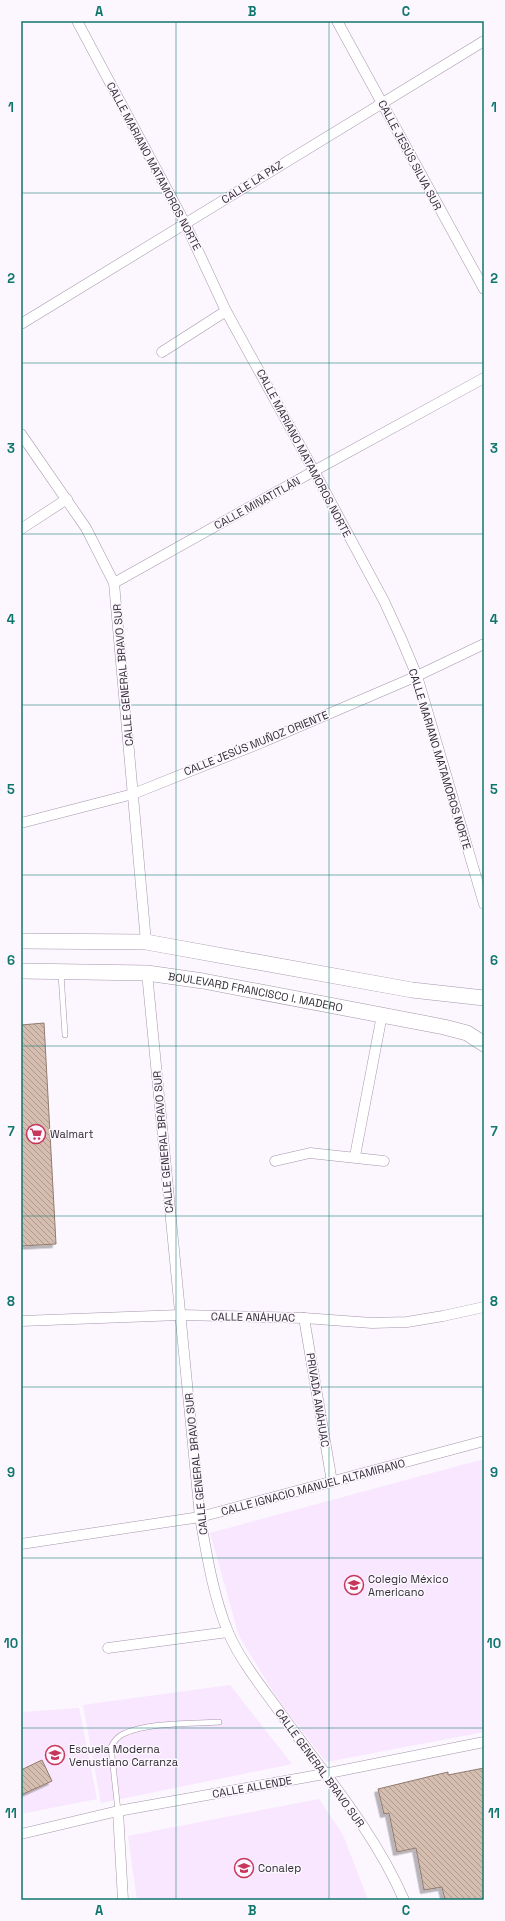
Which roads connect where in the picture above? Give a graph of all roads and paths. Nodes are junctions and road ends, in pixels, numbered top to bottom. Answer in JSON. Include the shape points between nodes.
{"nodes":[{"id":1,"x":77,"y":21,"type":"edge"},
{"id":2,"x":337,"y":21,"type":"edge"},
{"id":3,"x":484,"y":41,"type":"edge"},
{"id":4,"x":382,"y":102,"type":"junction"},
{"id":5,"x":185,"y":223,"type":"junction"},
{"id":6,"x":484,"y":289,"type":"edge"},
{"id":7,"x":226,"y":311,"type":"junction"},
{"id":8,"x":21,"y":324,"type":"edge"},
{"id":9,"x":162,"y":352,"type":"dead end"},
{"id":10,"x":484,"y":378,"type":"edge"},
{"id":11,"x":21,"y":434,"type":"edge"},
{"id":12,"x":314,"y":471,"type":"junction"},
{"id":13,"x":67,"y":499,"type":"junction"},
{"id":14,"x":21,"y":529,"type":"edge"},
{"id":15,"x":114,"y":583,"type":"junction"},
{"id":16,"x":484,"y":644,"type":"edge"},
{"id":17,"x":417,"y":676,"type":"junction"},
{"id":18,"x":133,"y":794,"type":"junction"},
{"id":19,"x":21,"y":823,"type":"edge"},
{"id":20,"x":484,"y":904,"type":"edge"},
{"id":21,"x":21,"y":941,"type":"edge"},
{"id":22,"x":146,"y":942,"type":"junction"},
{"id":23,"x":21,"y":971,"type":"edge"},
{"id":24,"x":61,"y":971,"type":"junction"},
{"id":25,"x":147,"y":973,"type":"junction"},
{"id":26,"x":484,"y":998,"type":"edge"},
{"id":27,"x":382,"y":1015,"type":"junction"},
{"id":28,"x":65,"y":1035,"type":"dead end"},
{"id":29,"x":484,"y":1044,"type":"edge"},
{"id":30,"x":355,"y":1156,"type":"junction"},
{"id":31,"x":275,"y":1161,"type":"dead end"},
{"id":32,"x":384,"y":1161,"type":"dead end"},
{"id":33,"x":484,"y":1307,"type":"edge"},
{"id":34,"x":180,"y":1315,"type":"junction"},
{"id":35,"x":304,"y":1318,"type":"junction"},
{"id":36,"x":21,"y":1321,"type":"edge"},
{"id":37,"x":484,"y":1441,"type":"edge"},
{"id":38,"x":332,"y":1482,"type":"junction"},
{"id":39,"x":200,"y":1517,"type":"junction"},
{"id":40,"x":21,"y":1544,"type":"edge"},
{"id":41,"x":228,"y":1632,"type":"junction"},
{"id":42,"x":108,"y":1648,"type":"dead end"},
{"id":43,"x":219,"y":1722,"type":"dead end"},
{"id":44,"x":484,"y":1742,"type":"edge"},
{"id":45,"x":324,"y":1774,"type":"junction"},
{"id":46,"x":118,"y":1811,"type":"junction"},
{"id":47,"x":21,"y":1834,"type":"edge"},
{"id":48,"x":123,"y":1900,"type":"edge"},
{"id":49,"x":404,"y":1900,"type":"edge"}],
"edges":[{"from":1,"to":5,"type":"street","name":"CALLE MARIANO MATAMOROS NORTE"},
{"from":2,"to":4,"type":"street","name":"CALLE JESÚS SILVA SUR"},
{"from":3,"to":4,"type":"street","name":"CALLE LA PAZ"},
{"from":4,"to":5,"type":"street","name":"CALLE LA PAZ"},
{"from":4,"to":6,"type":"street","name":"CALLE JESÚS SILVA SUR"},
{"from":5,"to":7,"type":"street","name":"CALLE MARIANO MATAMOROS NORTE"},
{"from":5,"to":8,"type":"street","name":"CALLE LA PAZ"},
{"from":7,"to":9,"type":"street"},
{"from":7,"to":12,"type":"street","name":"CALLE MARIANO MATAMOROS NORTE"},
{"from":10,"to":12,"type":"street","name":"CALLE MINATITLÁN"},
{"from":11,"to":13,"type":"street","name":"CALLE GENERAL BRAVO SUR"},
{"from":12,"to":15,"type":"street","name":"CALLE MINATITLÁN"},
{"from":12,"to":17,"type":"street","name":"CALLE MARIANO MATAMOROS NORTE","via":[[384,601]]},
{"from":13,"to":14,"type":"street"},
{"from":13,"to":15,"type":"street","name":"CALLE GENERAL BRAVO SUR","via":[[86,528]]},
{"from":15,"to":18,"type":"street","name":"CALLE GENERAL BRAVO SUR"},
{"from":16,"to":17,"type":"street","name":"CALLE JESÚS MUÑOZ ORIENTE"},
{"from":17,"to":18,"type":"street","name":"CALLE JESÚS MUÑOZ ORIENTE"},
{"from":17,"to":20,"type":"street","name":"CALLE MARIANO MATAMOROS NORTE"},
{"from":18,"to":19,"type":"street","name":"CALLE JESÚS MUÑOZ ORIENTE"},
{"from":18,"to":22,"type":"street","name":"CALLE GENERAL BRAVO SUR"},
{"from":21,"to":22,"type":"main road"},
{"from":22,"to":26,"type":"main road","via":[[412,990]]},
{"from":23,"to":24,"type":"main road","name":"BOULEVARD FRANCISCO I. MADERO"},
{"from":24,"to":25,"type":"main road","name":"BOULEVARD FRANCISCO I. MADERO"},
{"from":24,"to":28,"type":"lane"},
{"from":25,"to":27,"type":"main road","name":"BOULEVARD FRANCISCO I. MADERO"},
{"from":25,"to":34,"type":"street","name":"CALLE GENERAL BRAVO SUR"},
{"from":27,"to":29,"type":"main road","name":"BOULEVARD FRANCISCO I. MADERO","via":[[467,1033]]},
{"from":27,"to":30,"type":"street"},
{"from":30,"to":31,"type":"street","via":[[310,1153]]},
{"from":30,"to":32,"type":"street"},
{"from":33,"to":35,"type":"street","name":"CALLE ANÁHUAC","via":[[407,1322],[372,1323]]},
{"from":34,"to":35,"type":"street","name":"CALLE ANÁHUAC"},
{"from":34,"to":36,"type":"street","name":"CALLE ANÁHUAC"},
{"from":34,"to":39,"type":"street","name":"CALLE GENERAL BRAVO SUR"},
{"from":35,"to":38,"type":"street","name":"PRIVADA ANÁHUAC"},
{"from":37,"to":38,"type":"street","name":"CALLE IGNACIO MANUEL ALTAMIRANO"},
{"from":38,"to":39,"type":"street","name":"CALLE IGNACIO MANUEL ALTAMIRANO"},
{"from":39,"to":40,"type":"street","name":"CALLE IGNACIO MANUEL ALTAMIRANO"},
{"from":39,"to":41,"type":"street","name":"CALLE GENERAL BRAVO SUR","via":[[210,1572]]},
{"from":41,"to":42,"type":"street"},
{"from":41,"to":45,"type":"street","name":"CALLE GENERAL BRAVO SUR","via":[[263,1689]]},
{"from":43,"to":46,"type":"lane","via":[[140,1729],[122,1734],[115,1740],[111,1747]]},
{"from":44,"to":45,"type":"street","name":"CALLE ALLENDE"},
{"from":45,"to":46,"type":"street","name":"CALLE ALLENDE"},
{"from":45,"to":49,"type":"street","name":"CALLE GENERAL BRAVO SUR","via":[[378,1848]]},
{"from":46,"to":47,"type":"street","name":"CALLE ALLENDE"},
{"from":46,"to":48,"type":"street"}]}
